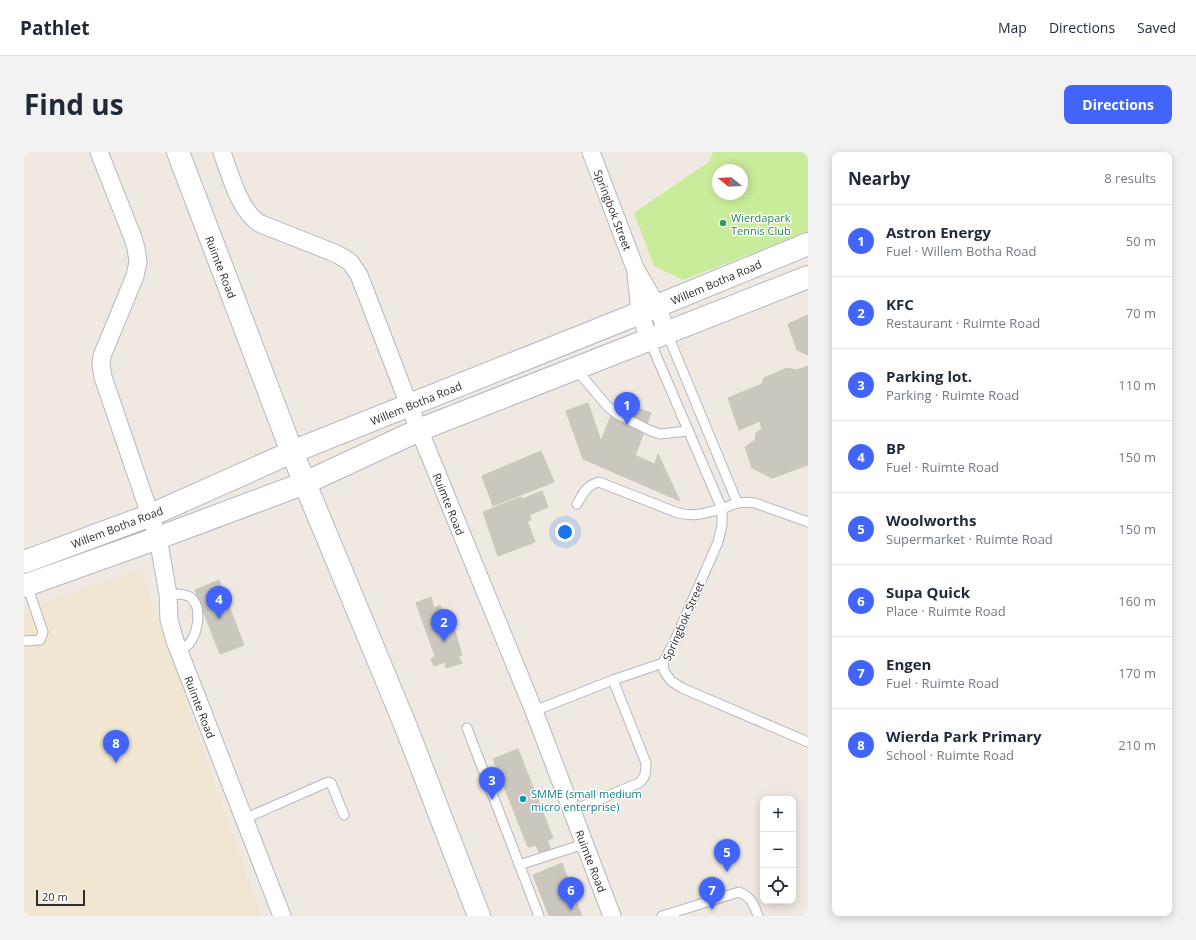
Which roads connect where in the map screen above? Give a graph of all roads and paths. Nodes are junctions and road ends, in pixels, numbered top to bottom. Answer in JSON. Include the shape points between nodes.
{"nodes":[{"id":1,"x":99,"y":152,"type":"edge"},
{"id":2,"x":178,"y":152,"type":"edge"},
{"id":3,"x":222,"y":152,"type":"edge"},
{"id":4,"x":591,"y":152,"type":"edge"},
{"id":5,"x":808,"y":244,"type":"edge"},
{"id":6,"x":808,"y":277,"type":"edge"},
{"id":7,"x":649,"y":310,"type":"junction"},
{"id":8,"x":658,"y":336,"type":"junction"},
{"id":9,"x":575,"y":368,"type":"junction"},
{"id":10,"x":409,"y":405,"type":"junction"},
{"id":11,"x":419,"y":430,"type":"junction"},
{"id":12,"x":688,"y":431,"type":"junction"},
{"id":13,"x":292,"y":452,"type":"junction"},
{"id":14,"x":305,"y":483,"type":"junction"},
{"id":15,"x":737,"y":502,"type":"junction"},
{"id":16,"x":577,"y":504,"type":"dead end"},
{"id":17,"x":722,"y":509,"type":"junction"},
{"id":18,"x":151,"y":515,"type":"junction"},
{"id":19,"x":808,"y":522,"type":"edge"},
{"id":20,"x":158,"y":538,"type":"junction"},
{"id":21,"x":24,"y":562,"type":"edge"},
{"id":22,"x":25,"y":586,"type":"edge"},
{"id":23,"x":168,"y":594,"type":"junction"},
{"id":24,"x":24,"y":641,"type":"edge"},
{"id":25,"x":178,"y":650,"type":"junction"},
{"id":26,"x":663,"y":663,"type":"junction"},
{"id":27,"x":613,"y":680,"type":"junction"},
{"id":28,"x":534,"y":711,"type":"junction"},
{"id":29,"x":467,"y":728,"type":"dead end"},
{"id":30,"x":808,"y":742,"type":"edge"},
{"id":31,"x":571,"y":811,"type":"junction"},
{"id":32,"x":344,"y":815,"type":"dead end"},
{"id":33,"x":244,"y":819,"type":"junction"},
{"id":34,"x":584,"y":844,"type":"junction"},
{"id":35,"x":519,"y":865,"type":"junction"},
{"id":36,"x":282,"y":916,"type":"edge"},
{"id":37,"x":479,"y":916,"type":"edge"},
{"id":38,"x":539,"y":916,"type":"edge"},
{"id":39,"x":612,"y":916,"type":"edge"},
{"id":40,"x":662,"y":916,"type":"edge"},
{"id":41,"x":758,"y":916,"type":"edge"}],
"edges":[{"from":1,"to":18,"type":"street","name":"Ruimte Road","via":[[133,238],[138,262],[132,284],[102,356],[102,370]]},
{"from":2,"to":13,"type":"street","name":"Ruimte Road"},
{"from":3,"to":10,"type":"street","name":"Ruimte Road","via":[[243,206],[254,220],[337,254],[350,262],[362,281]]},
{"from":4,"to":7,"type":"street","name":"Springbok Street"},
{"from":5,"to":7,"type":"street","name":"Willem Botha Road"},
{"from":6,"to":8,"type":"street"},
{"from":7,"to":8,"type":"street","name":"Springbok Street"},
{"from":7,"to":10,"type":"street","name":"Willem Botha Road"},
{"from":8,"to":9,"type":"street"},
{"from":8,"to":12,"type":"lane","name":"Springbok Street"},
{"from":8,"to":15,"type":"lane","name":"Springbok Street"},
{"from":9,"to":11,"type":"street"},
{"from":9,"to":12,"type":"lane","via":[[608,407],[619,415],[660,434]]},
{"from":10,"to":11,"type":"street","name":"Ruimte Road"},
{"from":10,"to":13,"type":"street","name":"Willem Botha Road"},
{"from":11,"to":14,"type":"street"},
{"from":11,"to":28,"type":"street","name":"Ruimte Road"},
{"from":12,"to":17,"type":"lane","name":"Springbok Street"},
{"from":13,"to":14,"type":"street","name":"Ruimte Road"},
{"from":13,"to":18,"type":"street","name":"Willem Botha Road"},
{"from":14,"to":20,"type":"street"},
{"from":14,"to":37,"type":"street","name":"Ruimte Road","via":[[406,727]]},
{"from":15,"to":17,"type":"lane"},
{"from":15,"to":19,"type":"lane","via":[[755,503]]},
{"from":16,"to":17,"type":"lane","via":[[584,491],[599,482],[683,514],[694,516]]},
{"from":17,"to":26,"type":"lane","name":"Springbok Street","via":[[718,542]]},
{"from":18,"to":20,"type":"street","name":"Ruimte Road"},
{"from":18,"to":21,"type":"street","name":"Willem Botha Road"},
{"from":20,"to":22,"type":"street"},
{"from":20,"to":23,"type":"street","name":"Ruimte Road"},
{"from":22,"to":24,"type":"lane","via":[[43,632],[40,640]]},
{"from":23,"to":25,"type":"street","name":"Ruimte Road","via":[[169,620]]},
{"from":23,"to":25,"type":"lane","via":[[187,595],[197,606],[195,633],[190,643]]},
{"from":25,"to":33,"type":"street","name":"Ruimte Road"},
{"from":26,"to":27,"type":"lane"},
{"from":26,"to":30,"type":"lane","name":"Springbok Street","via":[[664,671],[671,681],[682,688]]},
{"from":27,"to":28,"type":"lane"},
{"from":27,"to":31,"type":"lane","via":[[646,762],[645,776],[639,783]]},
{"from":28,"to":31,"type":"street","name":"Ruimte Road"},
{"from":29,"to":35,"type":"lane"},
{"from":31,"to":34,"type":"street","name":"Ruimte Road"},
{"from":32,"to":33,"type":"lane","via":[[331,782],[328,782]]},
{"from":33,"to":36,"type":"street","name":"Ruimte Road"},
{"from":34,"to":35,"type":"lane"},
{"from":34,"to":39,"type":"street","name":"Ruimte Road"},
{"from":35,"to":38,"type":"lane"},
{"from":40,"to":41,"type":"lane","via":[[739,892],[753,902]]}]}
